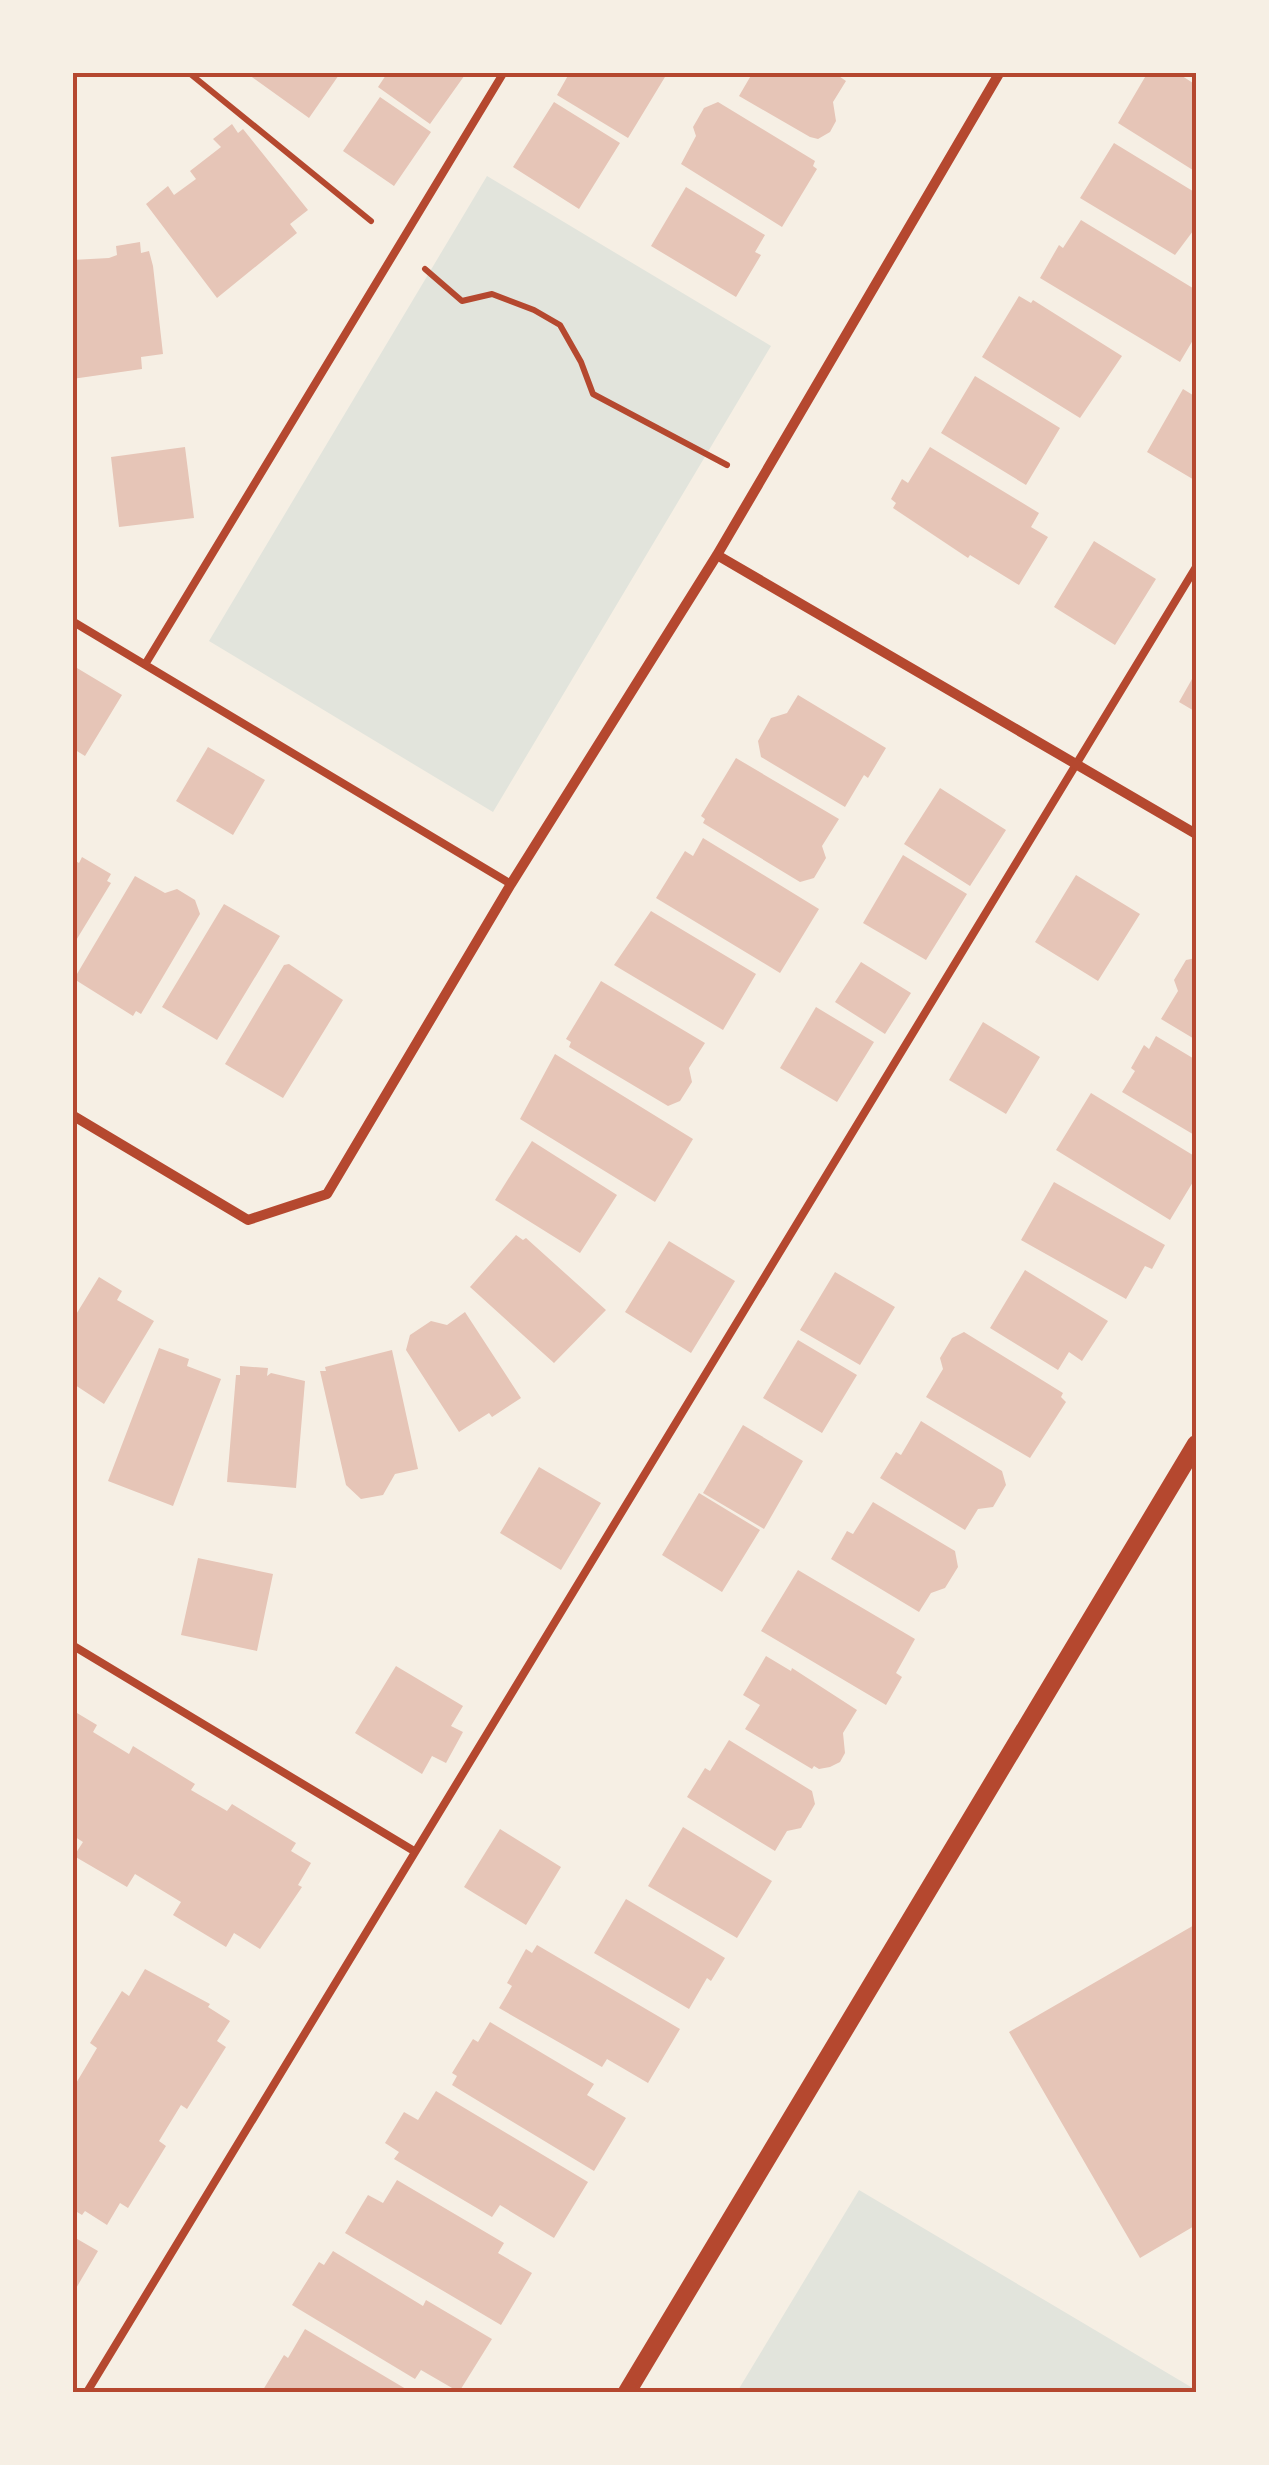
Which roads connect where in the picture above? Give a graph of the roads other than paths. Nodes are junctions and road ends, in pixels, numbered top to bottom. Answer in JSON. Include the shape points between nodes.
{"nodes":[{"id":1,"x":504,"y":72,"type":"edge"},
{"id":2,"x":1000,"y":72,"type":"edge"},
{"id":3,"x":717,"y":555,"type":"junction"},
{"id":4,"x":1196,"y":566,"type":"edge"},
{"id":5,"x":72,"y":620,"type":"edge"},
{"id":6,"x":146,"y":663,"type":"junction"},
{"id":7,"x":1078,"y":763,"type":"junction"},
{"id":8,"x":1196,"y":834,"type":"edge"},
{"id":9,"x":512,"y":884,"type":"junction"},
{"id":10,"x":72,"y":1115,"type":"edge"},
{"id":11,"x":1196,"y":1444,"type":"edge"},
{"id":12,"x":72,"y":1645,"type":"edge"},
{"id":13,"x":414,"y":1852,"type":"junction"},
{"id":14,"x":88,"y":2392,"type":"edge"},
{"id":15,"x":627,"y":2392,"type":"edge"}],
"edges":[{"from":1,"to":6,"type":"lane"},
{"from":2,"to":3,"type":"street"},
{"from":3,"to":7,"type":"street"},
{"from":3,"to":9,"type":"street"},
{"from":4,"to":7,"type":"lane"},
{"from":5,"to":6,"type":"lane"},
{"from":6,"to":9,"type":"lane"},
{"from":7,"to":8,"type":"street"},
{"from":7,"to":13,"type":"lane"},
{"from":9,"to":10,"type":"street","via":[[327,1194],[248,1220]]},
{"from":11,"to":15,"type":"street"},
{"from":12,"to":13,"type":"lane"},
{"from":13,"to":14,"type":"lane"}]}
